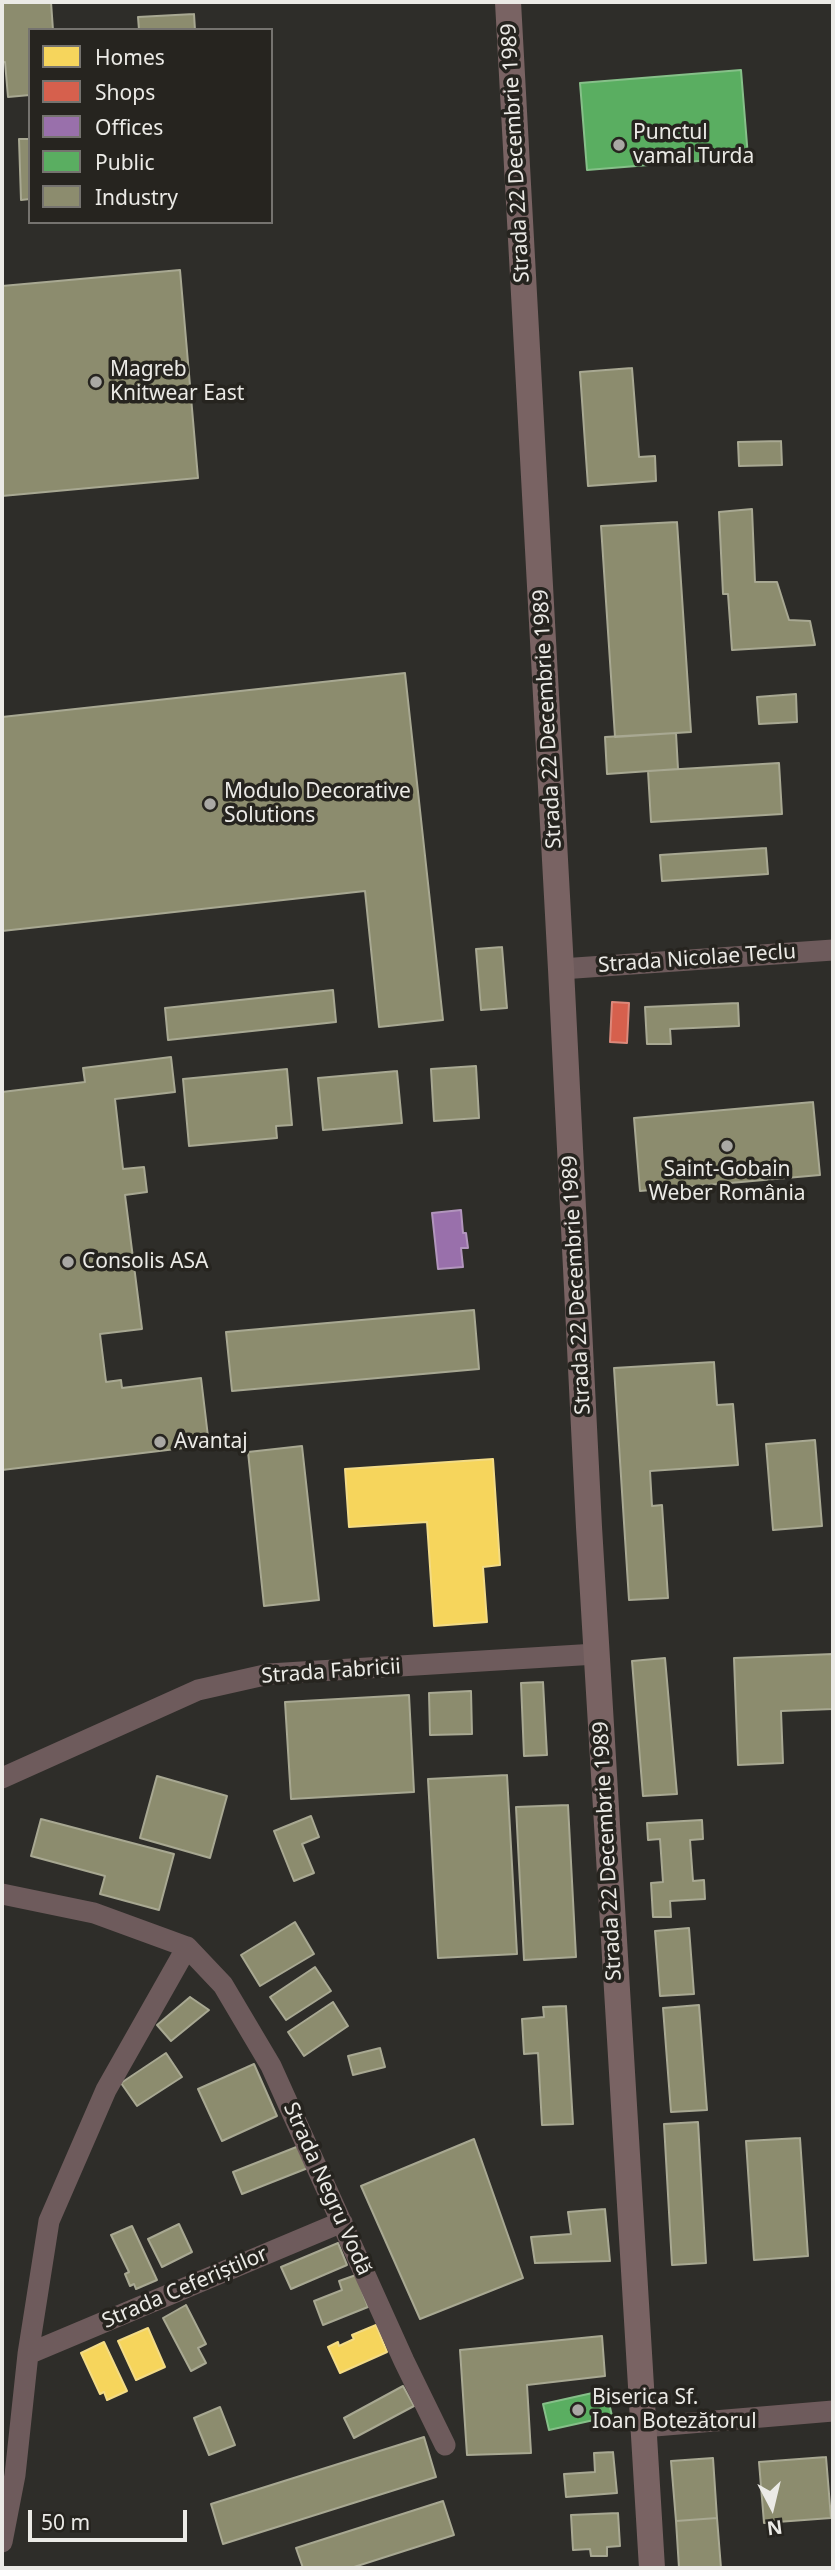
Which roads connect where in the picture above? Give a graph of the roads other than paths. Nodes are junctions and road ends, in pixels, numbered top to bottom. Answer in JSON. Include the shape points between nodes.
{"nodes":[{"id":1,"x":508,"y":2,"type":"edge"},
{"id":2,"x":833,"y":950,"type":"edge"},
{"id":3,"x":561,"y":969,"type":"junction"},
{"id":4,"x":596,"y":1654,"type":"junction"},
{"id":5,"x":2,"y":1778,"type":"edge"},
{"id":6,"x":2,"y":1894,"type":"edge"},
{"id":7,"x":187,"y":1947,"type":"junction"},
{"id":8,"x":342,"y":2222,"type":"junction"},
{"id":9,"x":27,"y":2354,"type":"junction"},
{"id":10,"x":833,"y":2411,"type":"edge"},
{"id":11,"x":643,"y":2427,"type":"junction"},
{"id":12,"x":445,"y":2445,"type":"dead end"},
{"id":13,"x":2,"y":2542,"type":"edge"},
{"id":14,"x":652,"y":2568,"type":"edge"}],
"edges":[{"from":1,"to":3,"type":"main road","name":"Strada 22 Decembrie 1989"},
{"from":2,"to":3,"type":"street","name":"Strada Nicolae Teclu"},
{"from":3,"to":4,"type":"main road","name":"Strada 22 Decembrie 1989"},
{"from":4,"to":5,"type":"street","name":"Strada Fabricii","via":[[269,1674],[198,1690]]},
{"from":4,"to":11,"type":"main road","name":"Strada 22 Decembrie 1989"},
{"from":6,"to":7,"type":"street","via":[[94,1913]]},
{"from":7,"to":8,"type":"street","name":"Strada Negru Vodă","via":[[223,1985],[271,2066]]},
{"from":7,"to":9,"type":"street","via":[[106,2090],[49,2221]]},
{"from":8,"to":9,"type":"street","name":"Strada Ceferiștilor"},
{"from":8,"to":12,"type":"street","name":"Strada Negru Vodă"},
{"from":9,"to":13,"type":"street","via":[[15,2475]]},
{"from":10,"to":11,"type":"street"},
{"from":11,"to":14,"type":"main road","name":"Strada 22 Decembrie 1989"}]}
